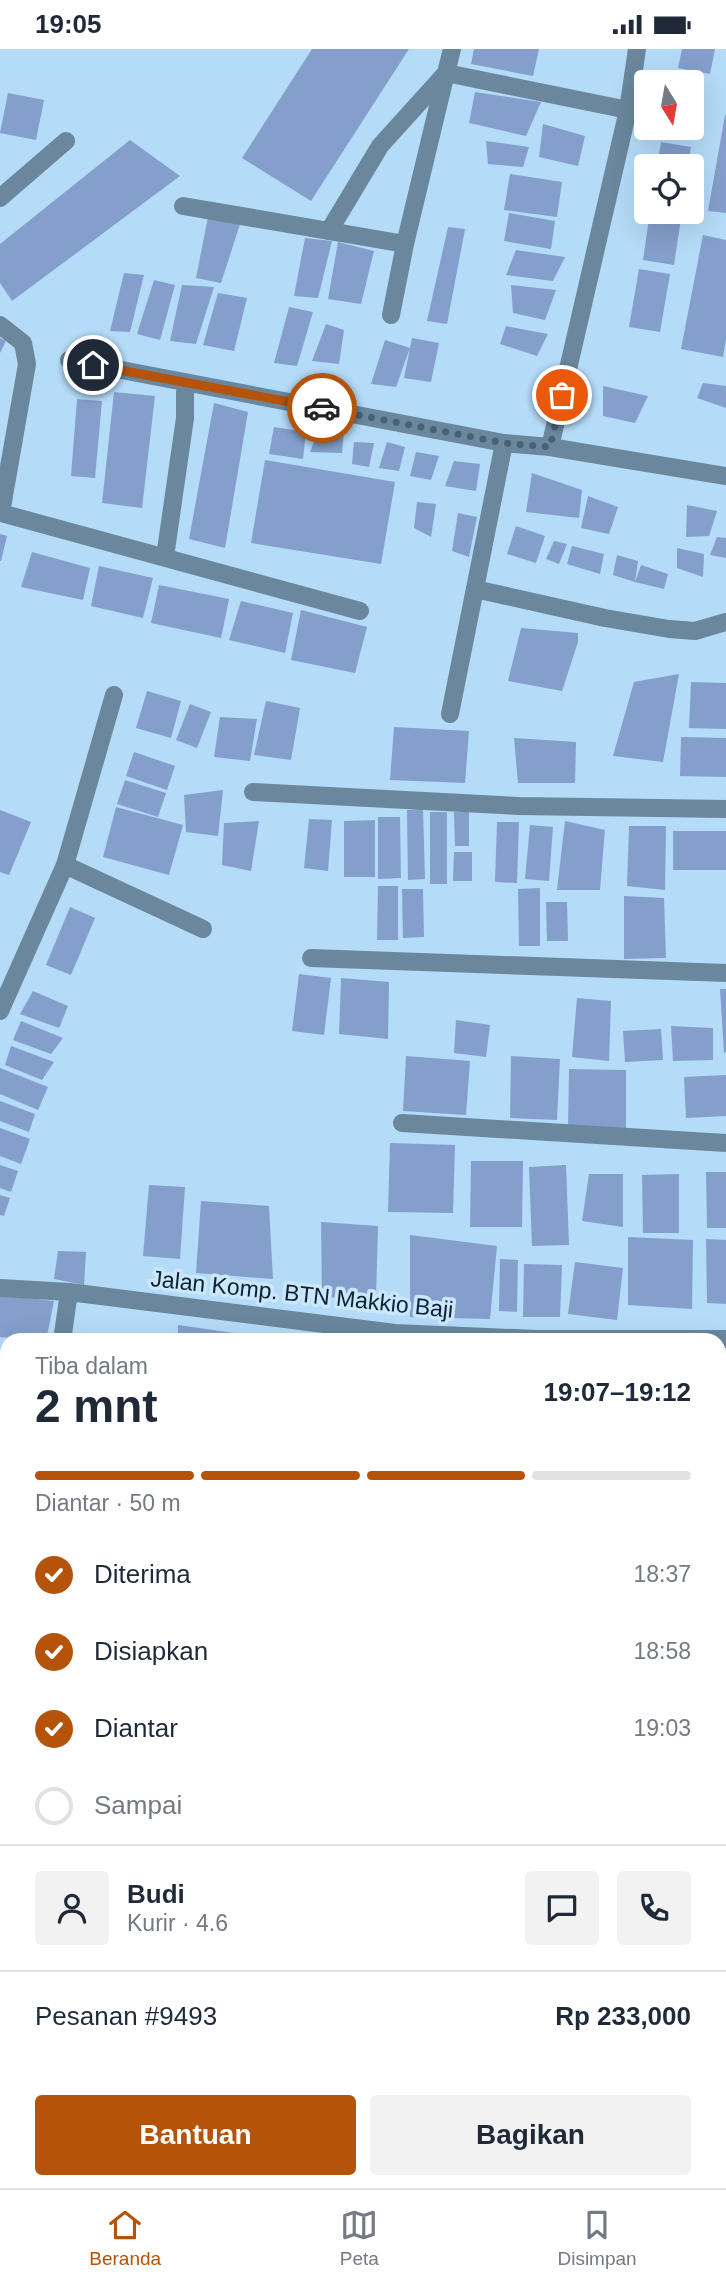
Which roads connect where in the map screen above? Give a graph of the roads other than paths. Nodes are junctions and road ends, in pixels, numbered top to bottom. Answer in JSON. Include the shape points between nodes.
{"nodes":[{"id":1,"x":452,"y":49,"type":"edge"},
{"id":2,"x":637,"y":49,"type":"edge"},
{"id":3,"x":446,"y":73,"type":"junction"},
{"id":4,"x":628,"y":110,"type":"junction"},
{"id":5,"x":66,"y":141,"type":"dead end"},
{"id":6,"x":0,"y":198,"type":"edge"},
{"id":7,"x":183,"y":206,"type":"dead end"},
{"id":8,"x":329,"y":231,"type":"junction"},
{"id":9,"x":405,"y":244,"type":"junction"},
{"id":10,"x":391,"y":315,"type":"dead end"},
{"id":11,"x":0,"y":325,"type":"edge"},
{"id":12,"x":69,"y":360,"type":"dead end"},
{"id":13,"x":185,"y":392,"type":"dead end"},
{"id":14,"x":504,"y":443,"type":"junction"},
{"id":15,"x":550,"y":447,"type":"junction"},
{"id":16,"x":726,"y":476,"type":"edge"},
{"id":17,"x":1,"y":513,"type":"edge"},
{"id":18,"x":165,"y":557,"type":"junction"},
{"id":19,"x":475,"y":589,"type":"junction"},
{"id":20,"x":360,"y":611,"type":"dead end"},
{"id":21,"x":726,"y":622,"type":"edge"},
{"id":22,"x":114,"y":695,"type":"dead end"},
{"id":23,"x":450,"y":714,"type":"dead end"},
{"id":24,"x":253,"y":792,"type":"dead end"},
{"id":25,"x":726,"y":809,"type":"edge"},
{"id":26,"x":65,"y":865,"type":"junction"},
{"id":27,"x":203,"y":929,"type":"dead end"},
{"id":28,"x":311,"y":958,"type":"dead end"},
{"id":29,"x":726,"y":973,"type":"edge"},
{"id":30,"x":0,"y":1011,"type":"edge"},
{"id":31,"x":402,"y":1123,"type":"dead end"},
{"id":32,"x":726,"y":1143,"type":"edge"},
{"id":33,"x":0,"y":1287,"type":"edge"},
{"id":34,"x":68,"y":1293,"type":"junction"},
{"id":35,"x":63,"y":1333,"type":"edge"},
{"id":36,"x":395,"y":1333,"type":"edge"}],
"edges":[{"from":1,"to":3,"type":"street"},
{"from":2,"to":4,"type":"street"},
{"from":3,"to":4,"type":"street"},
{"from":3,"to":8,"type":"street","via":[[380,146]]},
{"from":3,"to":9,"type":"street"},
{"from":4,"to":15,"type":"street"},
{"from":5,"to":6,"type":"street"},
{"from":7,"to":8,"type":"street"},
{"from":8,"to":9,"type":"street"},
{"from":9,"to":10,"type":"street"},
{"from":11,"to":17,"type":"street","via":[[23,343],[27,365]]},
{"from":12,"to":14,"type":"street"},
{"from":13,"to":18,"type":"street"},
{"from":14,"to":15,"type":"street"},
{"from":14,"to":19,"type":"street"},
{"from":15,"to":16,"type":"street"},
{"from":17,"to":18,"type":"street"},
{"from":18,"to":20,"type":"street"},
{"from":19,"to":21,"type":"street","via":[[669,629],[695,631]]},
{"from":19,"to":23,"type":"street"},
{"from":22,"to":26,"type":"street"},
{"from":24,"to":25,"type":"street","via":[[519,806]]},
{"from":26,"to":27,"type":"street"},
{"from":26,"to":30,"type":"street"},
{"from":28,"to":29,"type":"street"},
{"from":31,"to":32,"type":"street"},
{"from":33,"to":34,"type":"street","name":"Jalan Komp. BTN Makkio Baji"},
{"from":34,"to":35,"type":"street"},
{"from":34,"to":36,"type":"street","name":"Jalan Komp. BTN Makkio Baji"}]}
